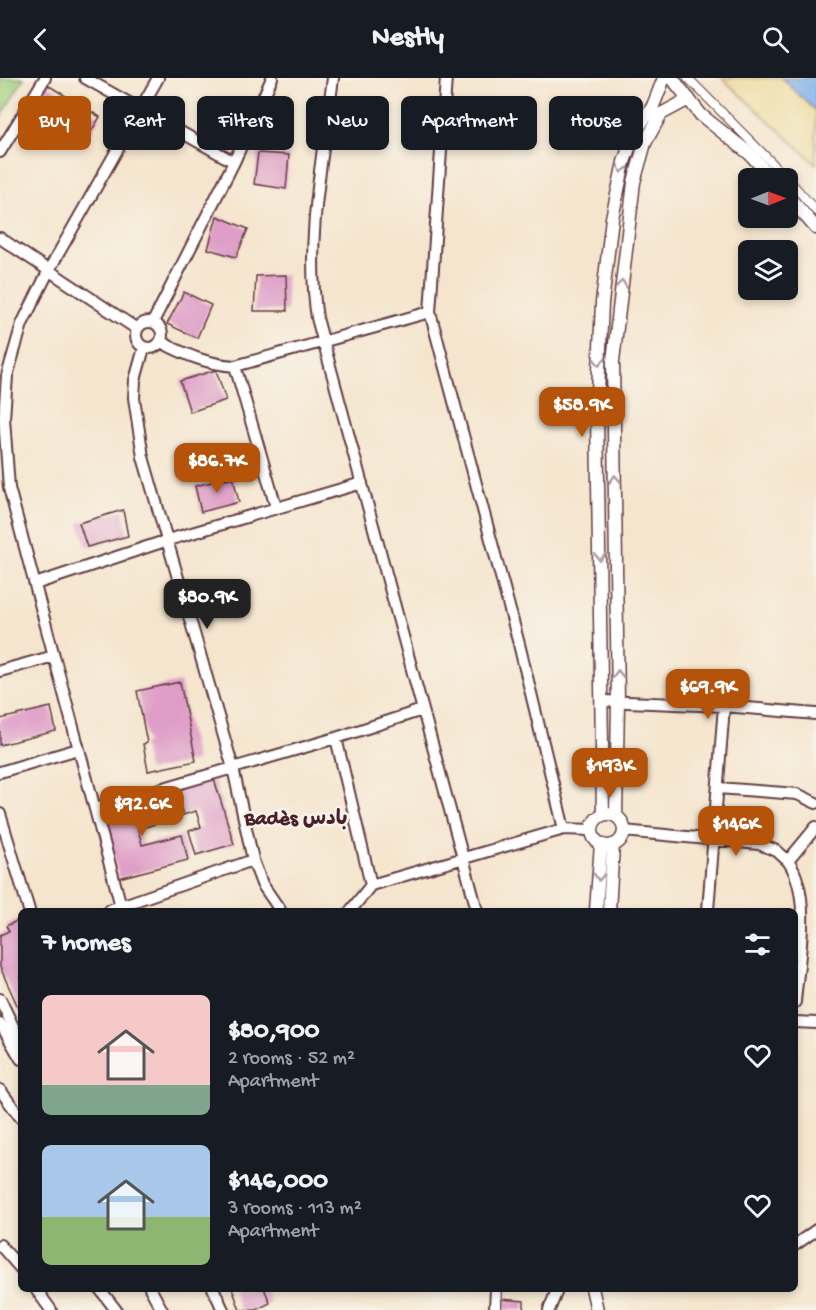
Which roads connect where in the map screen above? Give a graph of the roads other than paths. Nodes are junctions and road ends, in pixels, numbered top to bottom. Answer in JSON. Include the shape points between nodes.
{"nodes":[{"id":1,"x":45,"y":78,"type":"edge"},
{"id":2,"x":85,"y":78,"type":"edge"},
{"id":3,"x":158,"y":78,"type":"edge"},
{"id":4,"x":272,"y":78,"type":"edge"},
{"id":5,"x":333,"y":78,"type":"edge"},
{"id":6,"x":446,"y":78,"type":"edge"},
{"id":7,"x":664,"y":78,"type":"edge"},
{"id":8,"x":672,"y":78,"type":"edge"},
{"id":9,"x":687,"y":78,"type":"edge"},
{"id":10,"x":116,"y":96,"type":"edge"},
{"id":11,"x":147,"y":96,"type":"edge"},
{"id":12,"x":689,"y":99,"type":"junction"},
{"id":13,"x":185,"y":135,"type":"edge"},
{"id":14,"x":116,"y":150,"type":"edge"},
{"id":15,"x":0,"y":152,"type":"edge"},
{"id":16,"x":234,"y":162,"type":"junction"},
{"id":17,"x":763,"y":168,"type":"edge"},
{"id":18,"x":776,"y":168,"type":"edge"},
{"id":19,"x":798,"y":191,"type":"edge"},
{"id":20,"x":798,"y":207,"type":"edge"},
{"id":21,"x":816,"y":211,"type":"edge"},
{"id":22,"x":816,"y":228,"type":"edge"},
{"id":23,"x":0,"y":238,"type":"edge"},
{"id":24,"x":49,"y":270,"type":"junction"},
{"id":25,"x":430,"y":312,"type":"junction"},
{"id":26,"x":153,"y":322,"type":"junction"},
{"id":27,"x":137,"y":329,"type":"junction"},
{"id":28,"x":322,"y":341,"type":"junction"},
{"id":29,"x":161,"y":342,"type":"junction"},
{"id":30,"x":144,"y":348,"type":"junction"},
{"id":31,"x":235,"y":366,"type":"junction"},
{"id":32,"x":3,"y":375,"type":"edge"},
{"id":33,"x":362,"y":483,"type":"junction"},
{"id":34,"x":4,"y":489,"type":"edge"},
{"id":35,"x":276,"y":507,"type":"junction"},
{"id":36,"x":168,"y":540,"type":"junction"},
{"id":37,"x":35,"y":584,"type":"junction"},
{"id":38,"x":54,"y":656,"type":"junction"},
{"id":39,"x":0,"y":671,"type":"edge"},
{"id":40,"x":603,"y":701,"type":"junction"},
{"id":41,"x":618,"y":702,"type":"junction"},
{"id":42,"x":724,"y":706,"type":"junction"},
{"id":43,"x":422,"y":710,"type":"junction"},
{"id":44,"x":816,"y":714,"type":"edge"},
{"id":45,"x":336,"y":738,"type":"junction"},
{"id":46,"x":78,"y":749,"type":"junction"},
{"id":47,"x":233,"y":768,"type":"junction"},
{"id":48,"x":0,"y":772,"type":"edge"},
{"id":49,"x":718,"y":788,"type":"junction"},
{"id":50,"x":816,"y":803,"type":"edge"},
{"id":51,"x":95,"y":808,"type":"junction"},
{"id":52,"x":0,"y":814,"type":"edge"},
{"id":53,"x":603,"y":815,"type":"junction"},
{"id":54,"x":616,"y":816,"type":"junction"},
{"id":55,"x":816,"y":827,"type":"edge"},
{"id":56,"x":564,"y":829,"type":"junction"},
{"id":57,"x":592,"y":830,"type":"junction"},
{"id":58,"x":624,"y":831,"type":"junction"},
{"id":59,"x":714,"y":841,"type":"junction"},
{"id":60,"x":607,"y":844,"type":"junction"},
{"id":61,"x":253,"y":860,"type":"junction"},
{"id":62,"x":463,"y":860,"type":"junction"},
{"id":63,"x":788,"y":861,"type":"junction"},
{"id":64,"x":370,"y":885,"type":"junction"},
{"id":65,"x":28,"y":908,"type":"edge"},
{"id":66,"x":121,"y":908,"type":"edge"},
{"id":67,"x":279,"y":908,"type":"edge"},
{"id":68,"x":353,"y":908,"type":"edge"},
{"id":69,"x":476,"y":908,"type":"edge"},
{"id":70,"x":596,"y":908,"type":"edge"},
{"id":71,"x":609,"y":908,"type":"edge"},
{"id":72,"x":708,"y":908,"type":"edge"},
{"id":73,"x":798,"y":959,"type":"edge"},
{"id":74,"x":0,"y":999,"type":"edge"},
{"id":75,"x":798,"y":1022,"type":"edge"},
{"id":76,"x":0,"y":1023,"type":"edge"},
{"id":77,"x":816,"y":1023,"type":"edge"},
{"id":78,"x":18,"y":1037,"type":"edge"},
{"id":79,"x":18,"y":1054,"type":"edge"},
{"id":80,"x":0,"y":1090,"type":"edge"},
{"id":81,"x":18,"y":1114,"type":"edge"},
{"id":82,"x":816,"y":1230,"type":"edge"},
{"id":83,"x":798,"y":1243,"type":"edge"},
{"id":84,"x":0,"y":1245,"type":"edge"},
{"id":85,"x":18,"y":1266,"type":"edge"},
{"id":86,"x":38,"y":1292,"type":"edge"},
{"id":87,"x":102,"y":1292,"type":"edge"},
{"id":88,"x":152,"y":1292,"type":"edge"},
{"id":89,"x":215,"y":1292,"type":"edge"},
{"id":90,"x":496,"y":1292,"type":"edge"},
{"id":91,"x":556,"y":1292,"type":"edge"},
{"id":92,"x":593,"y":1292,"type":"edge"},
{"id":93,"x":51,"y":1310,"type":"edge"},
{"id":94,"x":116,"y":1310,"type":"edge"},
{"id":95,"x":162,"y":1310,"type":"edge"},
{"id":96,"x":223,"y":1310,"type":"edge"},
{"id":97,"x":495,"y":1310,"type":"edge"},
{"id":98,"x":549,"y":1310,"type":"edge"},
{"id":99,"x":597,"y":1310,"type":"edge"}],
"edges":[{"from":1,"to":15,"type":"street"},
{"from":2,"to":10,"type":"street"},
{"from":3,"to":11,"type":"street"},
{"from":4,"to":16,"type":"street"},
{"from":5,"to":28,"type":"street","via":[[312,270]]},
{"from":6,"to":25,"type":"street"},
{"from":7,"to":40,"type":"street","one_way":true,"via":[[653,106],[634,134],[624,162],[612,218],[602,303],[597,415]]},
{"from":8,"to":12,"type":"street"},
{"from":9,"to":18,"type":"street"},
{"from":12,"to":17,"type":"street","via":[[701,115]]},
{"from":41,"to":12,"type":"street","one_way":true,"via":[[613,361],[618,316],[634,182],[645,143],[661,114]]},
{"from":13,"to":16,"type":"street"},
{"from":14,"to":24,"type":"street"},
{"from":16,"to":26,"type":"street"},
{"from":19,"to":21,"type":"street"},
{"from":20,"to":22,"type":"street"},
{"from":23,"to":24,"type":"street"},
{"from":24,"to":27,"type":"street"},
{"from":24,"to":32,"type":"street","via":[[22,324]]},
{"from":25,"to":28,"type":"street"},
{"from":25,"to":56,"type":"street"},
{"from":26,"to":27,"type":"street"},
{"from":26,"to":29,"type":"street","via":[[162,332]]},
{"from":27,"to":30,"type":"street","via":[[136,338]]},
{"from":28,"to":31,"type":"street"},
{"from":28,"to":33,"type":"street"},
{"from":29,"to":30,"type":"street","via":[[154,348]]},
{"from":29,"to":31,"type":"street","via":[[190,357]]},
{"from":30,"to":36,"type":"street","via":[[135,380],[137,425]]},
{"from":31,"to":35,"type":"street"},
{"from":32,"to":34,"type":"street"},
{"from":33,"to":35,"type":"street"},
{"from":33,"to":43,"type":"street"},
{"from":34,"to":37,"type":"street"},
{"from":35,"to":36,"type":"street"},
{"from":36,"to":37,"type":"street"},
{"from":36,"to":47,"type":"street"},
{"from":37,"to":38,"type":"street"},
{"from":38,"to":39,"type":"street"},
{"from":38,"to":46,"type":"street"},
{"from":40,"to":41,"type":"street"},
{"from":40,"to":53,"type":"street"},
{"from":41,"to":42,"type":"street"},
{"from":41,"to":54,"type":"street"},
{"from":42,"to":44,"type":"street"},
{"from":42,"to":49,"type":"street"},
{"from":43,"to":45,"type":"street"},
{"from":43,"to":62,"type":"street"},
{"from":45,"to":47,"type":"street"},
{"from":45,"to":64,"type":"street"},
{"from":46,"to":48,"type":"street"},
{"from":46,"to":51,"type":"street"},
{"from":47,"to":51,"type":"street"},
{"from":47,"to":61,"type":"street"},
{"from":49,"to":50,"type":"street","via":[[797,794]]},
{"from":49,"to":59,"type":"street"},
{"from":51,"to":66,"type":"street"},
{"from":52,"to":65,"type":"street"},
{"from":53,"to":54,"type":"street"},
{"from":53,"to":57,"type":"street","via":[[597,818]]},
{"from":54,"to":58,"type":"street"},
{"from":55,"to":63,"type":"street"},
{"from":56,"to":57,"type":"street"},
{"from":56,"to":62,"type":"street"},
{"from":57,"to":60,"type":"street","via":[[595,838]]},
{"from":58,"to":59,"type":"street"},
{"from":58,"to":60,"type":"street","via":[[620,840]]},
{"from":59,"to":63,"type":"street","via":[[768,846]]},
{"from":59,"to":72,"type":"street"},
{"from":60,"to":70,"type":"street","one_way":true},
{"from":60,"to":71,"type":"street"},
{"from":61,"to":66,"type":"street"},
{"from":61,"to":67,"type":"street","via":[[262,884]]},
{"from":62,"to":64,"type":"street"},
{"from":62,"to":69,"type":"street"},
{"from":63,"to":73,"type":"street","via":[[798,878],[802,902]]},
{"from":64,"to":68,"type":"street"},
{"from":74,"to":78,"type":"street"},
{"from":75,"to":77,"type":"street"},
{"from":76,"to":79,"type":"street"},
{"from":80,"to":81,"type":"street"},
{"from":82,"to":83,"type":"street"},
{"from":84,"to":85,"type":"street"},
{"from":86,"to":93,"type":"street"},
{"from":87,"to":94,"type":"street"},
{"from":88,"to":95,"type":"street"},
{"from":89,"to":96,"type":"street"},
{"from":90,"to":97,"type":"street"},
{"from":91,"to":98,"type":"street"},
{"from":92,"to":99,"type":"street"}]}
